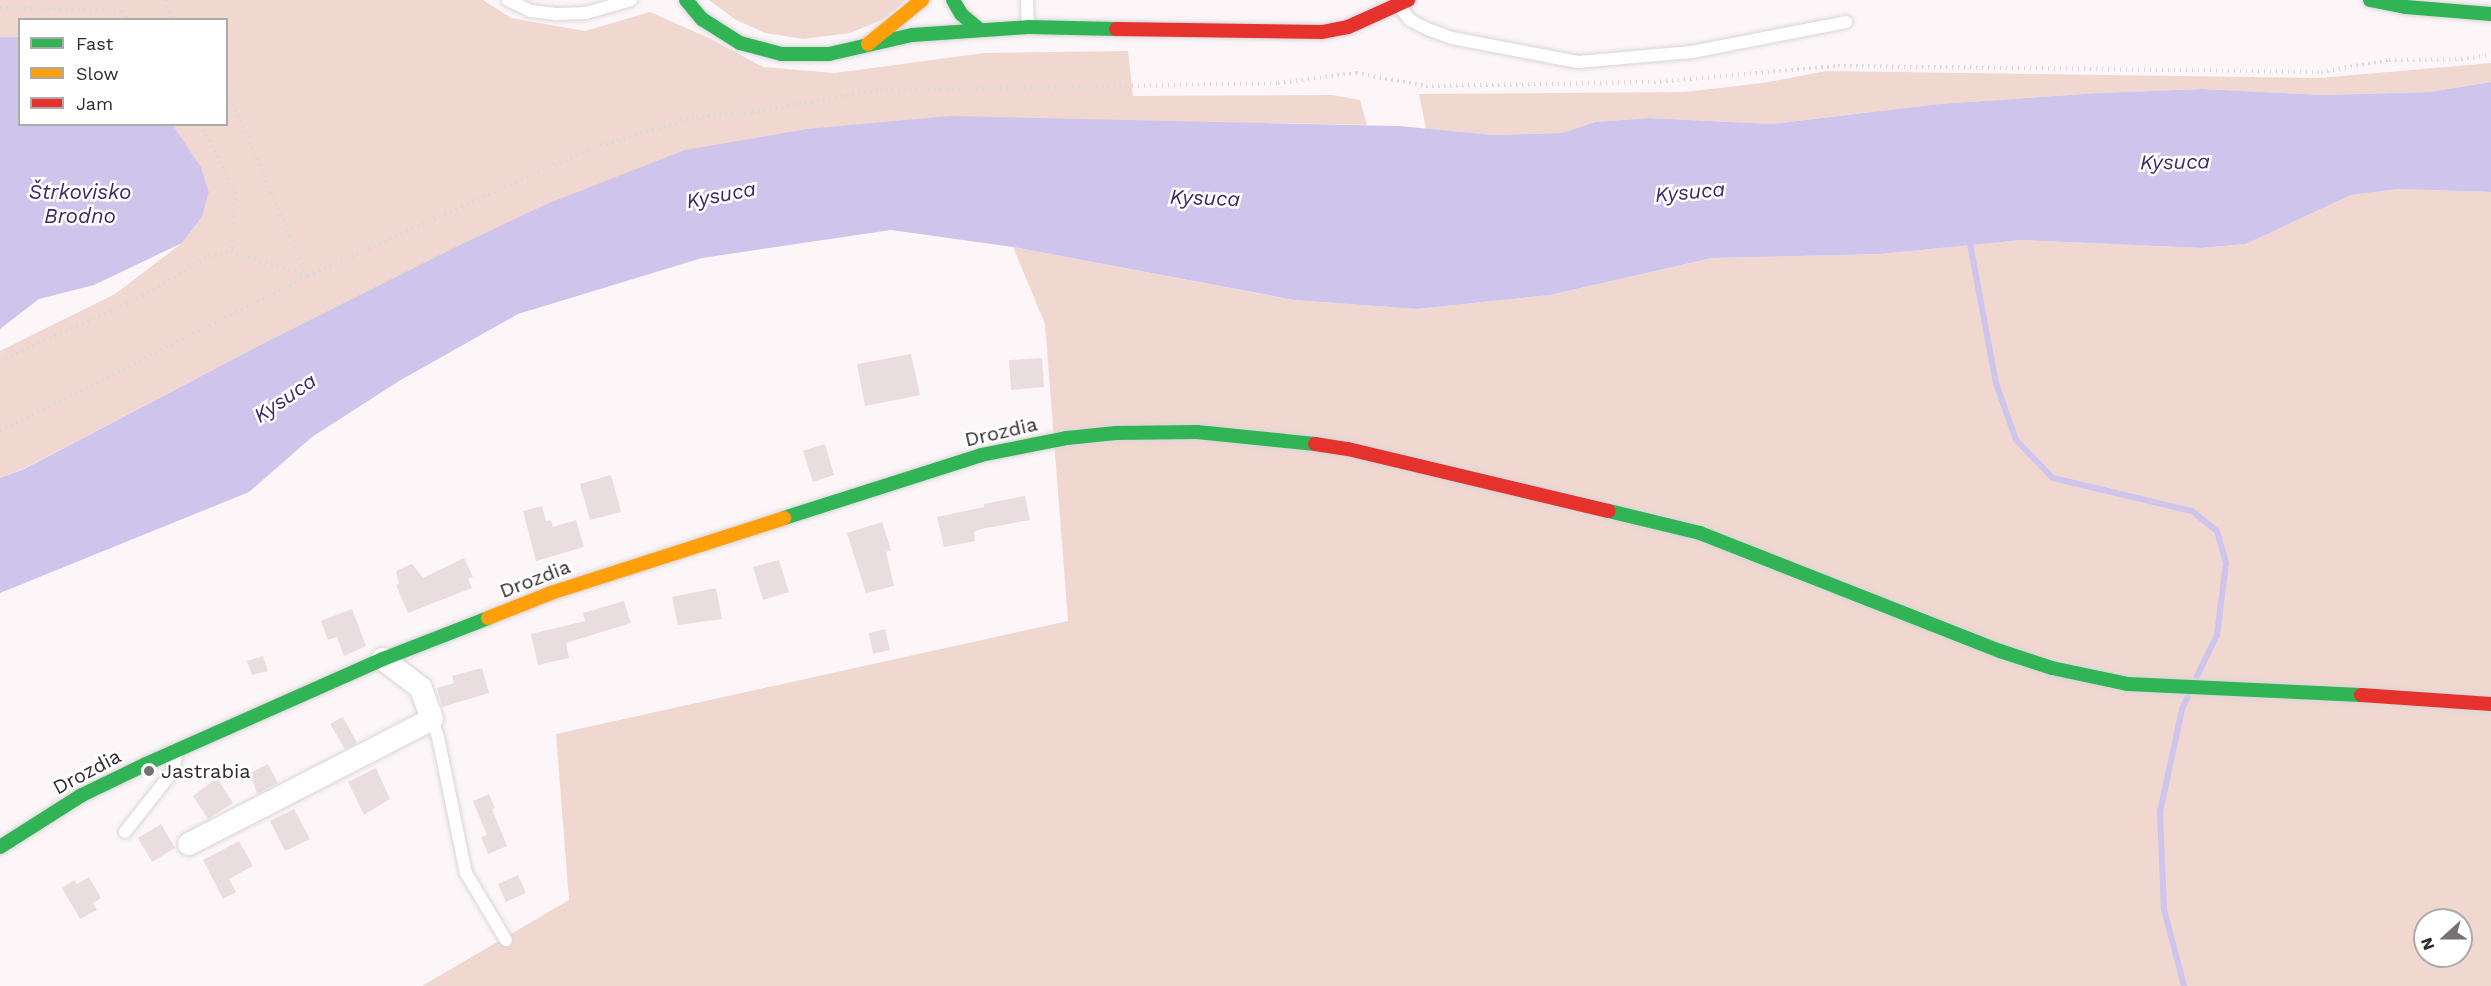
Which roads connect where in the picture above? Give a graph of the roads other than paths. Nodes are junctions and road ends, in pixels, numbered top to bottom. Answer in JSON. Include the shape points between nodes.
{"nodes":[{"id":1,"x":508,"y":0,"type":"edge"},
{"id":2,"x":631,"y":0,"type":"edge"},
{"id":3,"x":686,"y":0,"type":"edge"},
{"id":4,"x":922,"y":0,"type":"edge"},
{"id":5,"x":953,"y":0,"type":"edge"},
{"id":6,"x":1027,"y":0,"type":"edge"},
{"id":7,"x":2370,"y":0,"type":"edge"},
{"id":8,"x":1403,"y":3,"type":"edge"},
{"id":9,"x":2407,"y":3,"type":"edge"},
{"id":10,"x":2491,"y":14,"type":"edge"},
{"id":11,"x":1846,"y":22,"type":"dead end"},
{"id":12,"x":1028,"y":27,"type":"junction"},
{"id":13,"x":979,"y":29,"type":"junction"},
{"id":14,"x":868,"y":44,"type":"junction"},
{"id":15,"x":383,"y":660,"type":"junction"},
{"id":16,"x":2491,"y":704,"type":"edge"},
{"id":17,"x":432,"y":719,"type":"junction"},
{"id":18,"x":176,"y":751,"type":"junction"},
{"id":19,"x":125,"y":832,"type":"dead end"},
{"id":20,"x":189,"y":844,"type":"dead end"},
{"id":21,"x":0,"y":847,"type":"edge"},
{"id":22,"x":506,"y":940,"type":"dead end"}],
"edges":[{"from":1,"to":2,"type":"lane","via":[[531,11],[556,14],[586,13]]},
{"from":3,"to":14,"type":"street","via":[[702,19],[740,43],[782,54],[829,54]]},
{"from":4,"to":14,"type":"street"},
{"from":5,"to":13,"type":"street","via":[[961,14]]},
{"from":6,"to":12,"type":"lane"},
{"from":7,"to":9,"type":"street"},
{"from":8,"to":11,"type":"lane","via":[[1410,20],[1452,38],[1578,62],[1692,52]]},
{"from":8,"to":12,"type":"street","via":[[1348,27],[1322,32]]},
{"from":9,"to":10,"type":"street"},
{"from":12,"to":13,"type":"street"},
{"from":13,"to":14,"type":"street","via":[[912,35]]},
{"from":15,"to":16,"type":"street","name":"Drozdia","via":[[602,575],[981,455],[1116,432],[1197,432],[1348,448],[1700,533],[2000,651],[2052,668],[2128,684]]},
{"from":15,"to":17,"type":"street","via":[[421,688]]},
{"from":15,"to":18,"type":"street","name":"Drozdia"},
{"from":17,"to":20,"type":"street"},
{"from":17,"to":22,"type":"lane","via":[[466,873]]},
{"from":18,"to":19,"type":"lane","via":[[173,771]]},
{"from":18,"to":21,"type":"street","name":"Drozdia","via":[[82,795]]}]}
